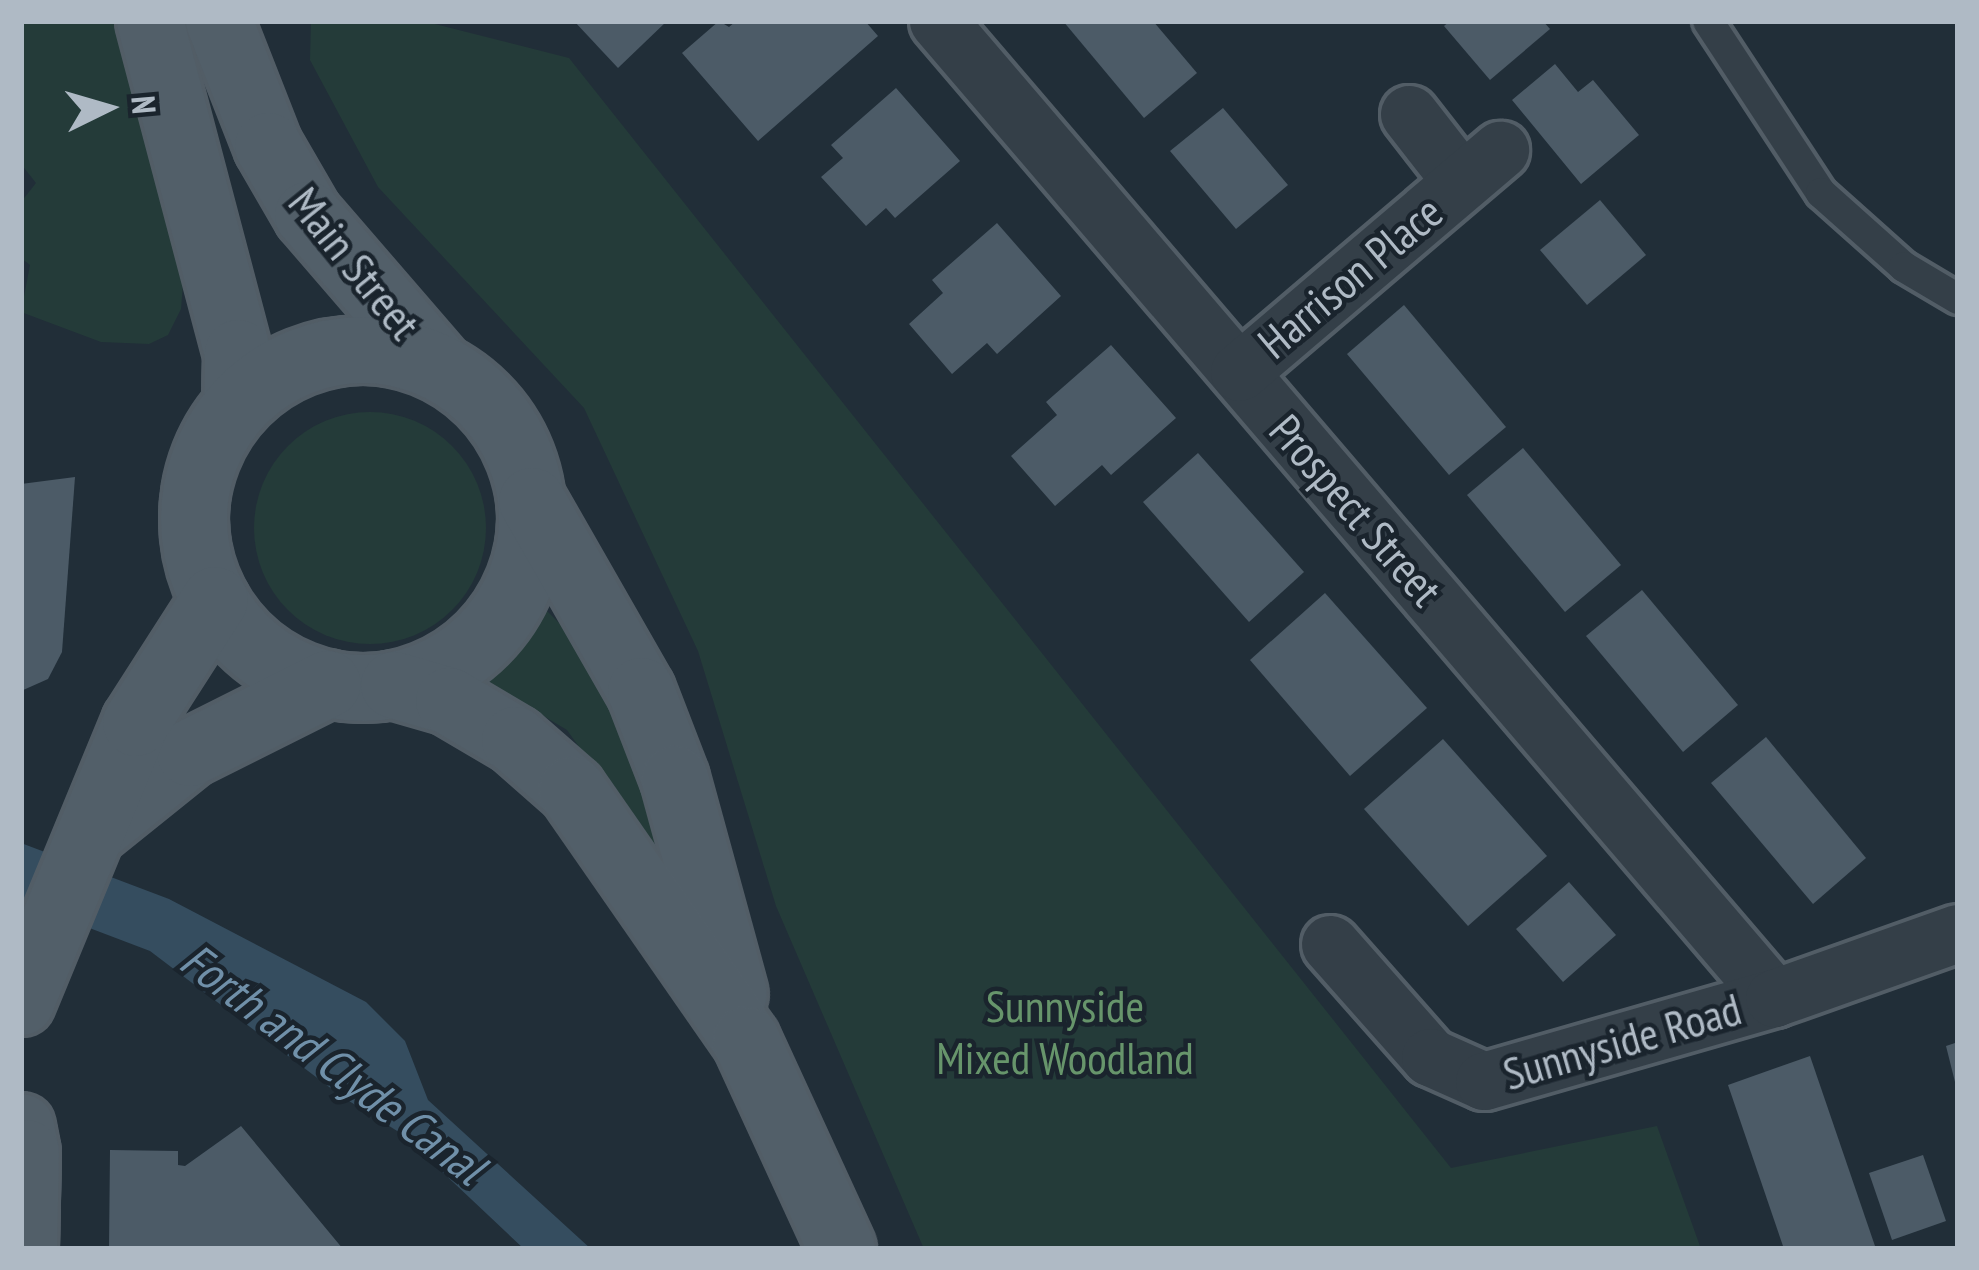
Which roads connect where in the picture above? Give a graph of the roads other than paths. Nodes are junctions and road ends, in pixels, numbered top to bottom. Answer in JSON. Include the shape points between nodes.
{"nodes":[{"id":1,"x":151,"y":21,"type":"edge"},
{"id":2,"x":219,"y":21,"type":"edge"},
{"id":3,"x":938,"y":21,"type":"edge"},
{"id":4,"x":1708,"y":21,"type":"edge"},
{"id":5,"x":1409,"y":114,"type":"dead end"},
{"id":6,"x":1958,"y":299,"type":"edge"},
{"id":7,"x":440,"y":368,"type":"junction"},
{"id":8,"x":1238,"y":372,"type":"junction"},
{"id":9,"x":237,"y":406,"type":"junction"},
{"id":10,"x":532,"y":501,"type":"junction"},
{"id":11,"x":215,"y":600,"type":"junction"},
{"id":12,"x":328,"y":684,"type":"junction"},
{"id":13,"x":394,"y":685,"type":"junction"},
{"id":14,"x":86,"y":836,"type":"junction"},
{"id":15,"x":1958,"y":933,"type":"edge"},
{"id":16,"x":1330,"y":944,"type":"dead end"},
{"id":17,"x":1774,"y":998,"type":"junction"},
{"id":18,"x":21,"y":1002,"type":"edge"},
{"id":19,"x":746,"y":1040,"type":"junction"},
{"id":20,"x":21,"y":1127,"type":"edge"},
{"id":21,"x":24,"y":1249,"type":"edge"},
{"id":22,"x":842,"y":1249,"type":"edge"}],
"edges":[{"from":1,"to":9,"type":"main road","via":[[238,353]]},
{"from":2,"to":7,"type":"main road","name":"Main Street","via":[[268,146],[308,215]]},
{"from":3,"to":8,"type":"street","name":"Prospect Street"},
{"from":4,"to":6,"type":"lane","via":[[1822,193],[1904,267]]},
{"from":5,"to":8,"type":"street","name":"Harrison Place","via":[[1481,166]]},
{"from":7,"to":9,"type":"main road","via":[[387,351],[332,352],[280,371]]},
{"from":7,"to":10,"type":"main road","via":[[485,401],[517,446]]},
{"from":8,"to":17,"type":"street","name":"Prospect Street"},
{"from":9,"to":11,"type":"main road","via":[[207,452],[194,506],[198,561]]},
{"from":10,"to":13,"type":"main road","via":[[529,557],[509,605],[470,652]]},
{"from":10,"to":19,"type":"main road","via":[[641,691],[675,779]]},
{"from":11,"to":12,"type":"main road","via":[[254,650],[296,676]]},
{"from":11,"to":14,"type":"main road","via":[[136,723]]},
{"from":12,"to":13,"type":"main road"},
{"from":12,"to":14,"type":"main road","via":[[190,752]]},
{"from":13,"to":19,"type":"main road","via":[[449,701],[514,740],[572,790]]},
{"from":14,"to":18,"type":"main road"},
{"from":15,"to":17,"type":"street","name":"Sunnyside Road"},
{"from":16,"to":17,"type":"street","name":"Sunnyside Road","via":[[1430,1057],[1484,1082]]},
{"from":19,"to":22,"type":"main road"},
{"from":20,"to":21,"type":"main road"}]}
